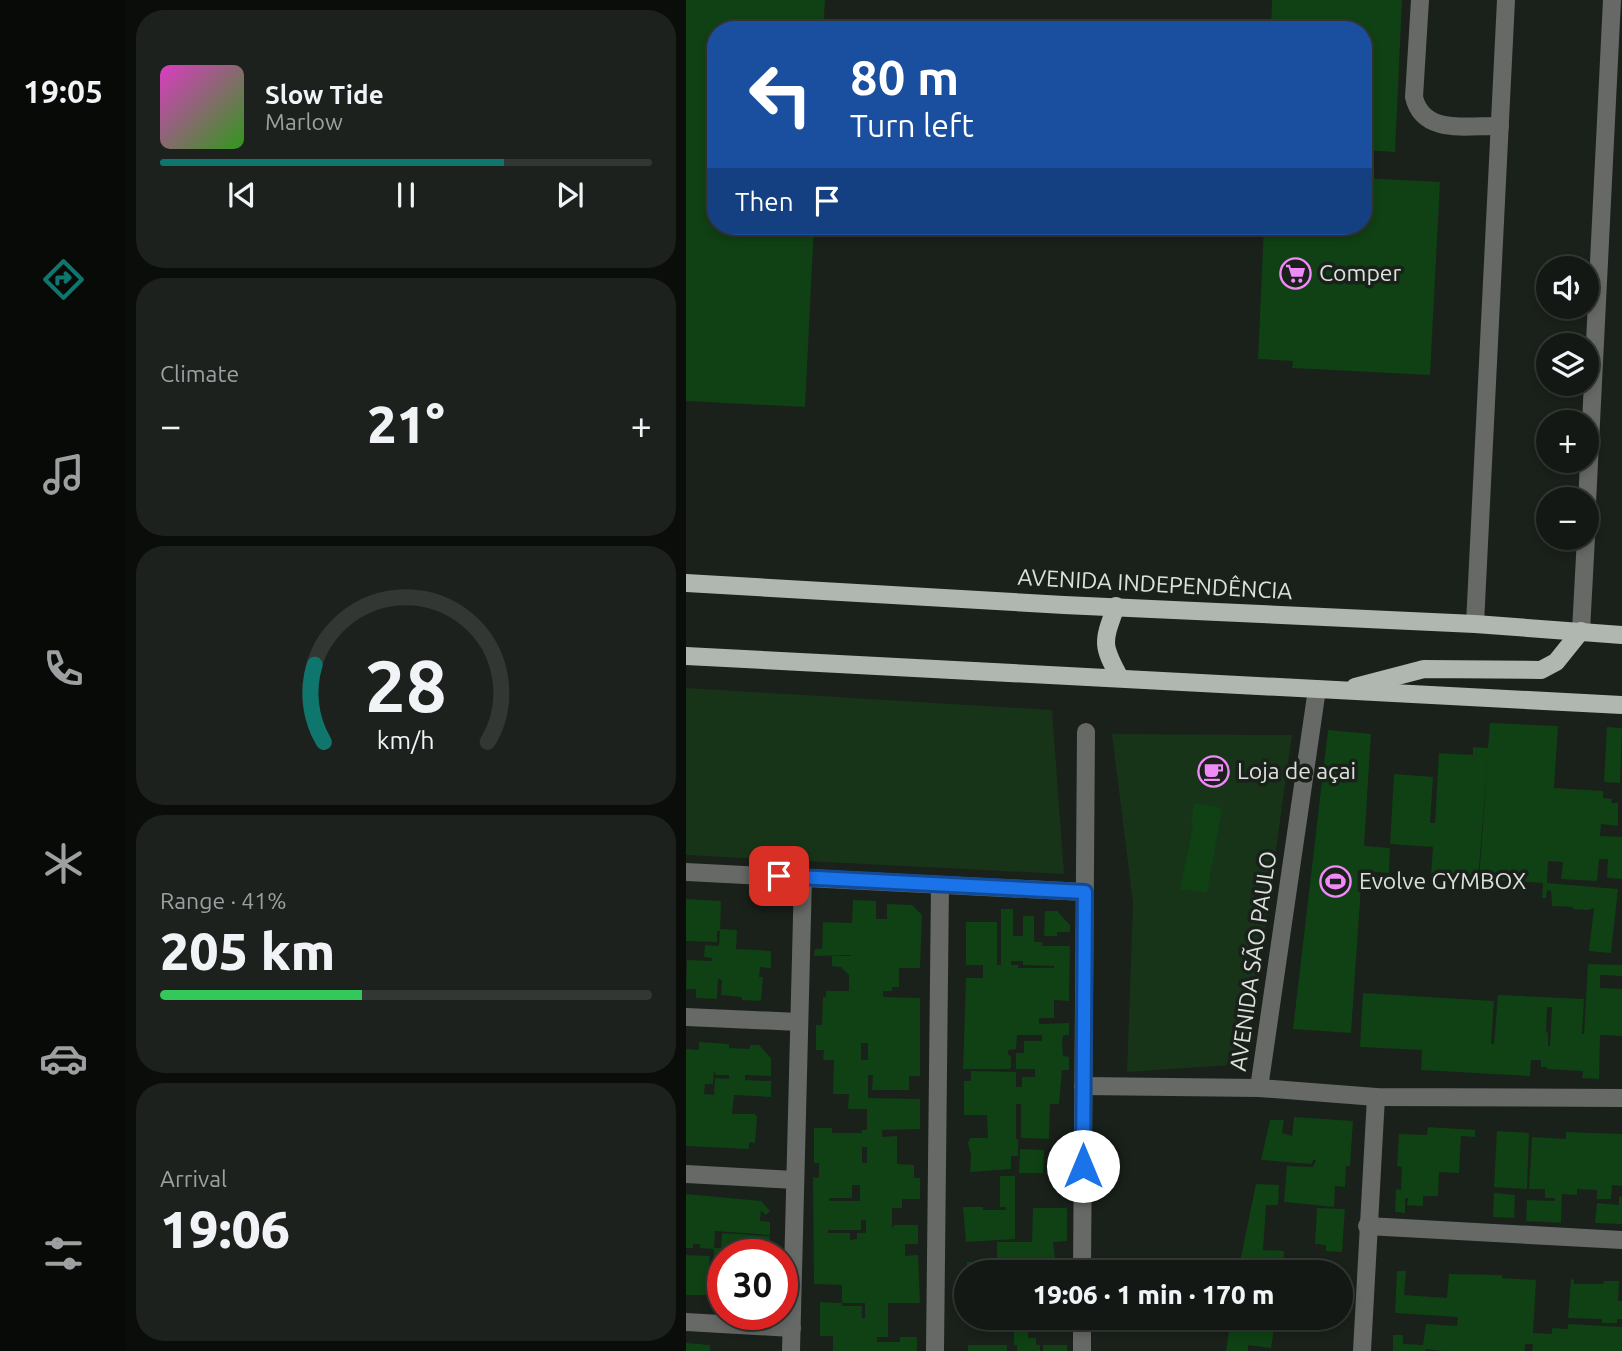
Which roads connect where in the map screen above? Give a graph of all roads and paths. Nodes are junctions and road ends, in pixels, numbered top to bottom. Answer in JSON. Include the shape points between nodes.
{"nodes":[{"id":1,"x":1420,"y":0,"type":"edge"},
{"id":2,"x":1506,"y":0,"type":"edge"},
{"id":3,"x":1612,"y":0,"type":"edge"},
{"id":4,"x":1500,"y":126,"type":"junction"},
{"id":5,"x":1588,"y":487,"type":"edge"},
{"id":6,"x":1585,"y":550,"type":"edge"},
{"id":7,"x":686,"y":583,"type":"edge"},
{"id":8,"x":1116,"y":606,"type":"junction"},
{"id":9,"x":1475,"y":625,"type":"junction"},
{"id":10,"x":1581,"y":631,"type":"junction"},
{"id":11,"x":1622,"y":635,"type":"edge"},
{"id":12,"x":686,"y":656,"type":"edge"},
{"id":13,"x":1120,"y":678,"type":"junction"},
{"id":14,"x":1317,"y":689,"type":"junction"},
{"id":15,"x":1338,"y":691,"type":"junction"},
{"id":16,"x":1622,"y":705,"type":"edge"},
{"id":17,"x":1086,"y":732,"type":"dead end"},
{"id":18,"x":686,"y":872,"type":"edge"},
{"id":19,"x":803,"y":877,"type":"junction"},
{"id":20,"x":940,"y":884,"type":"junction"},
{"id":21,"x":1085,"y":892,"type":"junction"},
{"id":22,"x":686,"y":1017,"type":"edge"},
{"id":23,"x":799,"y":1022,"type":"junction"},
{"id":24,"x":1083,"y":1086,"type":"junction"},
{"id":25,"x":1259,"y":1088,"type":"junction"},
{"id":26,"x":1376,"y":1097,"type":"junction"},
{"id":27,"x":1622,"y":1098,"type":"edge"},
{"id":28,"x":686,"y":1174,"type":"edge"},
{"id":29,"x":795,"y":1180,"type":"junction"},
{"id":30,"x":1367,"y":1226,"type":"junction"},
{"id":31,"x":794,"y":1239,"type":"edge"},
{"id":32,"x":1622,"y":1240,"type":"edge"},
{"id":33,"x":1082,"y":1260,"type":"edge"},
{"id":34,"x":686,"y":1322,"type":"edge"},
{"id":35,"x":707,"y":1323,"type":"edge"},
{"id":36,"x":792,"y":1330,"type":"edge"},
{"id":37,"x":1082,"y":1330,"type":"edge"},
{"id":38,"x":791,"y":1351,"type":"edge"},
{"id":39,"x":935,"y":1351,"type":"edge"},
{"id":40,"x":1082,"y":1351,"type":"edge"},
{"id":41,"x":1362,"y":1351,"type":"edge"}],
"edges":[{"from":1,"to":4,"type":"street","via":[[1417,109],[1433,123]]},
{"from":2,"to":4,"type":"street"},
{"from":3,"to":5,"type":"street"},
{"from":4,"to":9,"type":"street"},
{"from":6,"to":10,"type":"street"},
{"from":7,"to":8,"type":"main road","name":"AVENIDA INDEPENDÊNCIA"},
{"from":8,"to":9,"type":"main road","name":"AVENIDA INDEPENDÊNCIA"},
{"from":8,"to":13,"type":"main road","via":[[1104,642]]},
{"from":9,"to":10,"type":"main road","name":"AVENIDA INDEPENDÊNCIA"},
{"from":10,"to":11,"type":"main road","name":"AVENIDA INDEPENDÊNCIA"},
{"from":10,"to":15,"type":"main road","via":[[1556,662],[1541,670],[1424,669]]},
{"from":12,"to":13,"type":"main road"},
{"from":13,"to":14,"type":"main road"},
{"from":14,"to":15,"type":"main road"},
{"from":14,"to":25,"type":"street","name":"AVENIDA SÃO PAULO"},
{"from":15,"to":16,"type":"main road"},
{"from":17,"to":21,"type":"street"},
{"from":18,"to":19,"type":"street"},
{"from":19,"to":20,"type":"street"},
{"from":19,"to":23,"type":"street"},
{"from":20,"to":21,"type":"street"},
{"from":20,"to":39,"type":"street"},
{"from":21,"to":24,"type":"street"},
{"from":22,"to":23,"type":"street"},
{"from":23,"to":29,"type":"street"},
{"from":24,"to":25,"type":"street"},
{"from":24,"to":33,"type":"street"},
{"from":25,"to":26,"type":"street","name":"AVENIDA SÃO PAULO"},
{"from":26,"to":27,"type":"street","name":"AVENIDA SÃO PAULO"},
{"from":26,"to":30,"type":"street"},
{"from":28,"to":29,"type":"street"},
{"from":29,"to":31,"type":"street"},
{"from":30,"to":32,"type":"street"},
{"from":30,"to":41,"type":"street"},
{"from":34,"to":35,"type":"street"},
{"from":36,"to":38,"type":"street"},
{"from":37,"to":40,"type":"street"}]}
